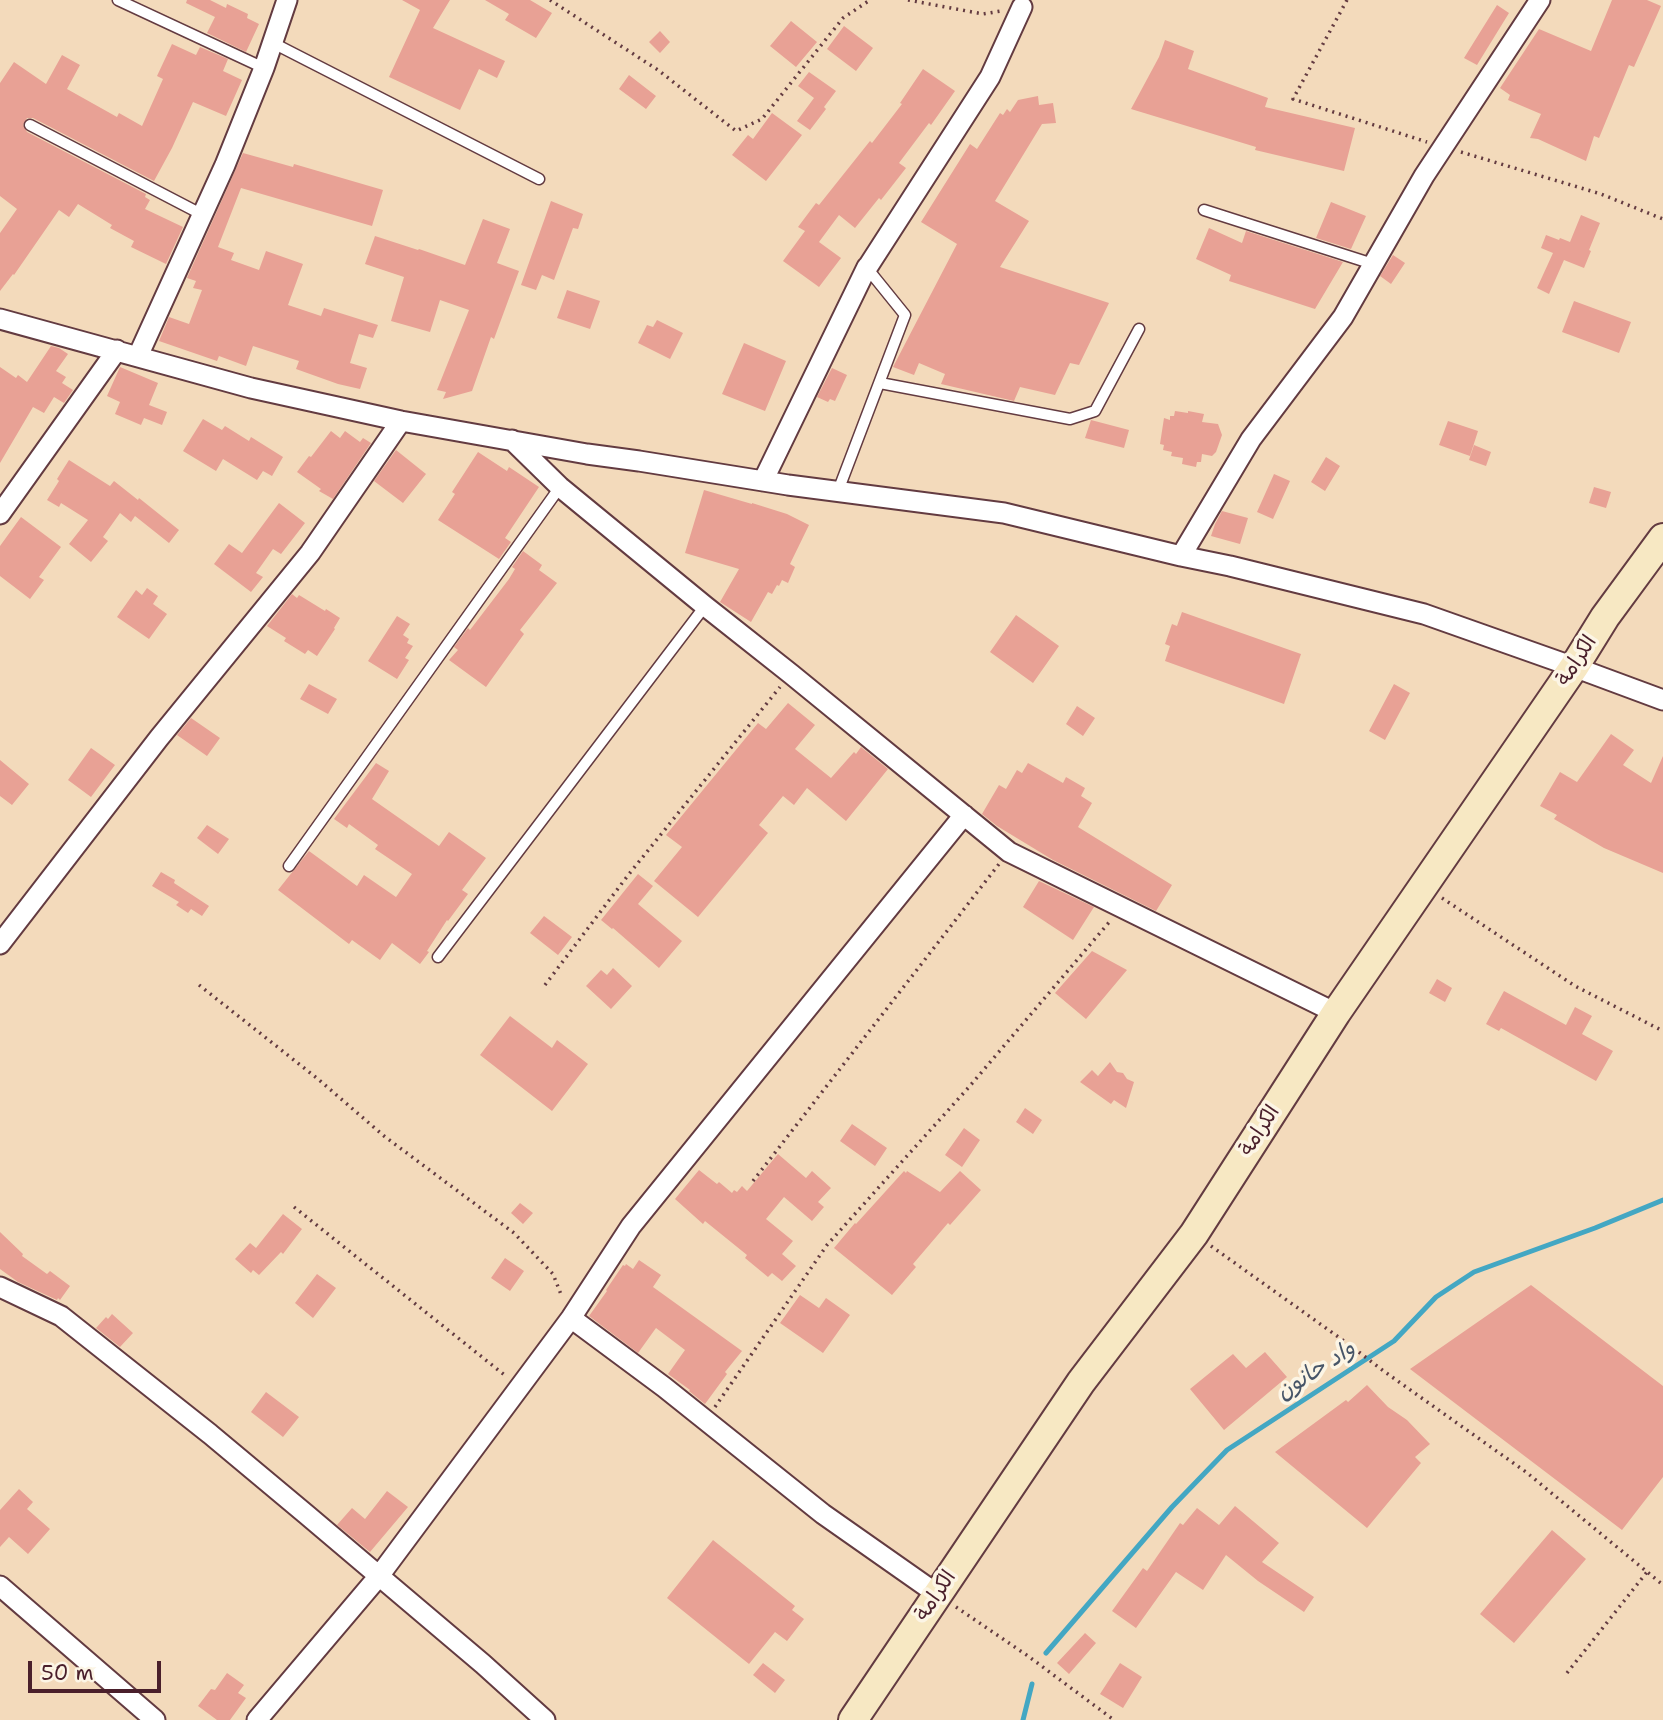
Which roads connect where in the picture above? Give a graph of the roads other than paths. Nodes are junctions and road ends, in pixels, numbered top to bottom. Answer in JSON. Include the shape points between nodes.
{"nodes":[{"id":1,"x":118,"y":0,"type":"edge"},
{"id":2,"x":288,"y":0,"type":"edge"},
{"id":3,"x":1540,"y":0,"type":"edge"},
{"id":4,"x":1022,"y":7,"type":"road end"},
{"id":5,"x":273,"y":43,"type":"junction"},
{"id":6,"x":264,"y":68,"type":"junction"},
{"id":7,"x":30,"y":125,"type":"dead end"},
{"id":8,"x":539,"y":179,"type":"dead end"},
{"id":9,"x":1204,"y":210,"type":"dead end"},
{"id":10,"x":202,"y":215,"type":"junction"},
{"id":11,"x":1373,"y":264,"type":"junction"},
{"id":12,"x":867,"y":268,"type":"junction"},
{"id":13,"x":0,"y":319,"type":"edge"},
{"id":14,"x":1139,"y":329,"type":"dead end"},
{"id":15,"x":117,"y":351,"type":"junction"},
{"id":16,"x":138,"y":356,"type":"junction"},
{"id":17,"x":880,"y":383,"type":"junction"},
{"id":18,"x":401,"y":421,"type":"junction"},
{"id":19,"x":513,"y":440,"type":"junction"},
{"id":20,"x":764,"y":481,"type":"junction"},
{"id":21,"x":560,"y":487,"type":"junction"},
{"id":22,"x":838,"y":491,"type":"junction"},
{"id":23,"x":0,"y":514,"type":"edge"},
{"id":24,"x":1663,"y":538,"type":"edge"},
{"id":25,"x":1181,"y":556,"type":"junction"},
{"id":26,"x":705,"y":606,"type":"junction"},
{"id":27,"x":1574,"y":667,"type":"junction"},
{"id":28,"x":1663,"y":700,"type":"edge"},
{"id":29,"x":964,"y":815,"type":"junction"},
{"id":30,"x":289,"y":866,"type":"dead end"},
{"id":31,"x":0,"y":944,"type":"edge"},
{"id":32,"x":438,"y":957,"type":"dead end"},
{"id":33,"x":1336,"y":1013,"type":"junction"},
{"id":34,"x":0,"y":1287,"type":"edge"},
{"id":35,"x":572,"y":1318,"type":"junction"},
{"id":36,"x":379,"y":1576,"type":"junction"},
{"id":37,"x":0,"y":1586,"type":"edge"},
{"id":38,"x":937,"y":1594,"type":"junction"},
{"id":39,"x":155,"y":1720,"type":"edge"},
{"id":40,"x":257,"y":1720,"type":"edge"},
{"id":41,"x":545,"y":1720,"type":"edge"},
{"id":42,"x":853,"y":1720,"type":"edge"}],
"edges":[{"from":1,"to":6,"type":"lane"},
{"from":2,"to":5,"type":"street"},
{"from":3,"to":11,"type":"street","via":[[1424,176]]},
{"from":4,"to":12,"type":"street","via":[[990,77]]},
{"from":5,"to":6,"type":"street"},
{"from":5,"to":8,"type":"lane"},
{"from":6,"to":10,"type":"street"},
{"from":7,"to":10,"type":"lane"},
{"from":9,"to":11,"type":"lane"},
{"from":10,"to":16,"type":"street"},
{"from":11,"to":25,"type":"street","via":[[1343,317],[1251,439]]},
{"from":12,"to":17,"type":"lane","via":[[905,315]]},
{"from":12,"to":20,"type":"street"},
{"from":13,"to":15,"type":"street"},
{"from":14,"to":17,"type":"lane","via":[[1095,411],[1070,419]]},
{"from":15,"to":16,"type":"street"},
{"from":15,"to":23,"type":"street"},
{"from":16,"to":18,"type":"street","via":[[251,388]]},
{"from":17,"to":22,"type":"lane"},
{"from":18,"to":19,"type":"street"},
{"from":18,"to":31,"type":"street","via":[[310,553]]},
{"from":19,"to":20,"type":"street"},
{"from":19,"to":21,"type":"street"},
{"from":20,"to":22,"type":"street"},
{"from":21,"to":26,"type":"street"},
{"from":21,"to":30,"type":"lane"},
{"from":22,"to":25,"type":"street","via":[[1004,513]]},
{"from":24,"to":27,"type":"main road","name":"الكرامة"},
{"from":25,"to":27,"type":"street","via":[[1424,614]]},
{"from":26,"to":29,"type":"street"},
{"from":26,"to":32,"type":"lane"},
{"from":27,"to":28,"type":"street"},
{"from":27,"to":33,"type":"main road","name":"الكرامة"},
{"from":29,"to":33,"type":"street","via":[[1009,852]]},
{"from":29,"to":35,"type":"street","via":[[631,1226]]},
{"from":33,"to":38,"type":"main road","name":"الكرامة","via":[[1194,1234],[1081,1382]]},
{"from":34,"to":36,"type":"street","via":[[61,1316]]},
{"from":35,"to":36,"type":"street"},
{"from":35,"to":38,"type":"street","via":[[824,1514]]},
{"from":36,"to":40,"type":"street"},
{"from":36,"to":41,"type":"street"},
{"from":37,"to":39,"type":"street"},
{"from":38,"to":42,"type":"main road","name":"الكرامة"}]}
